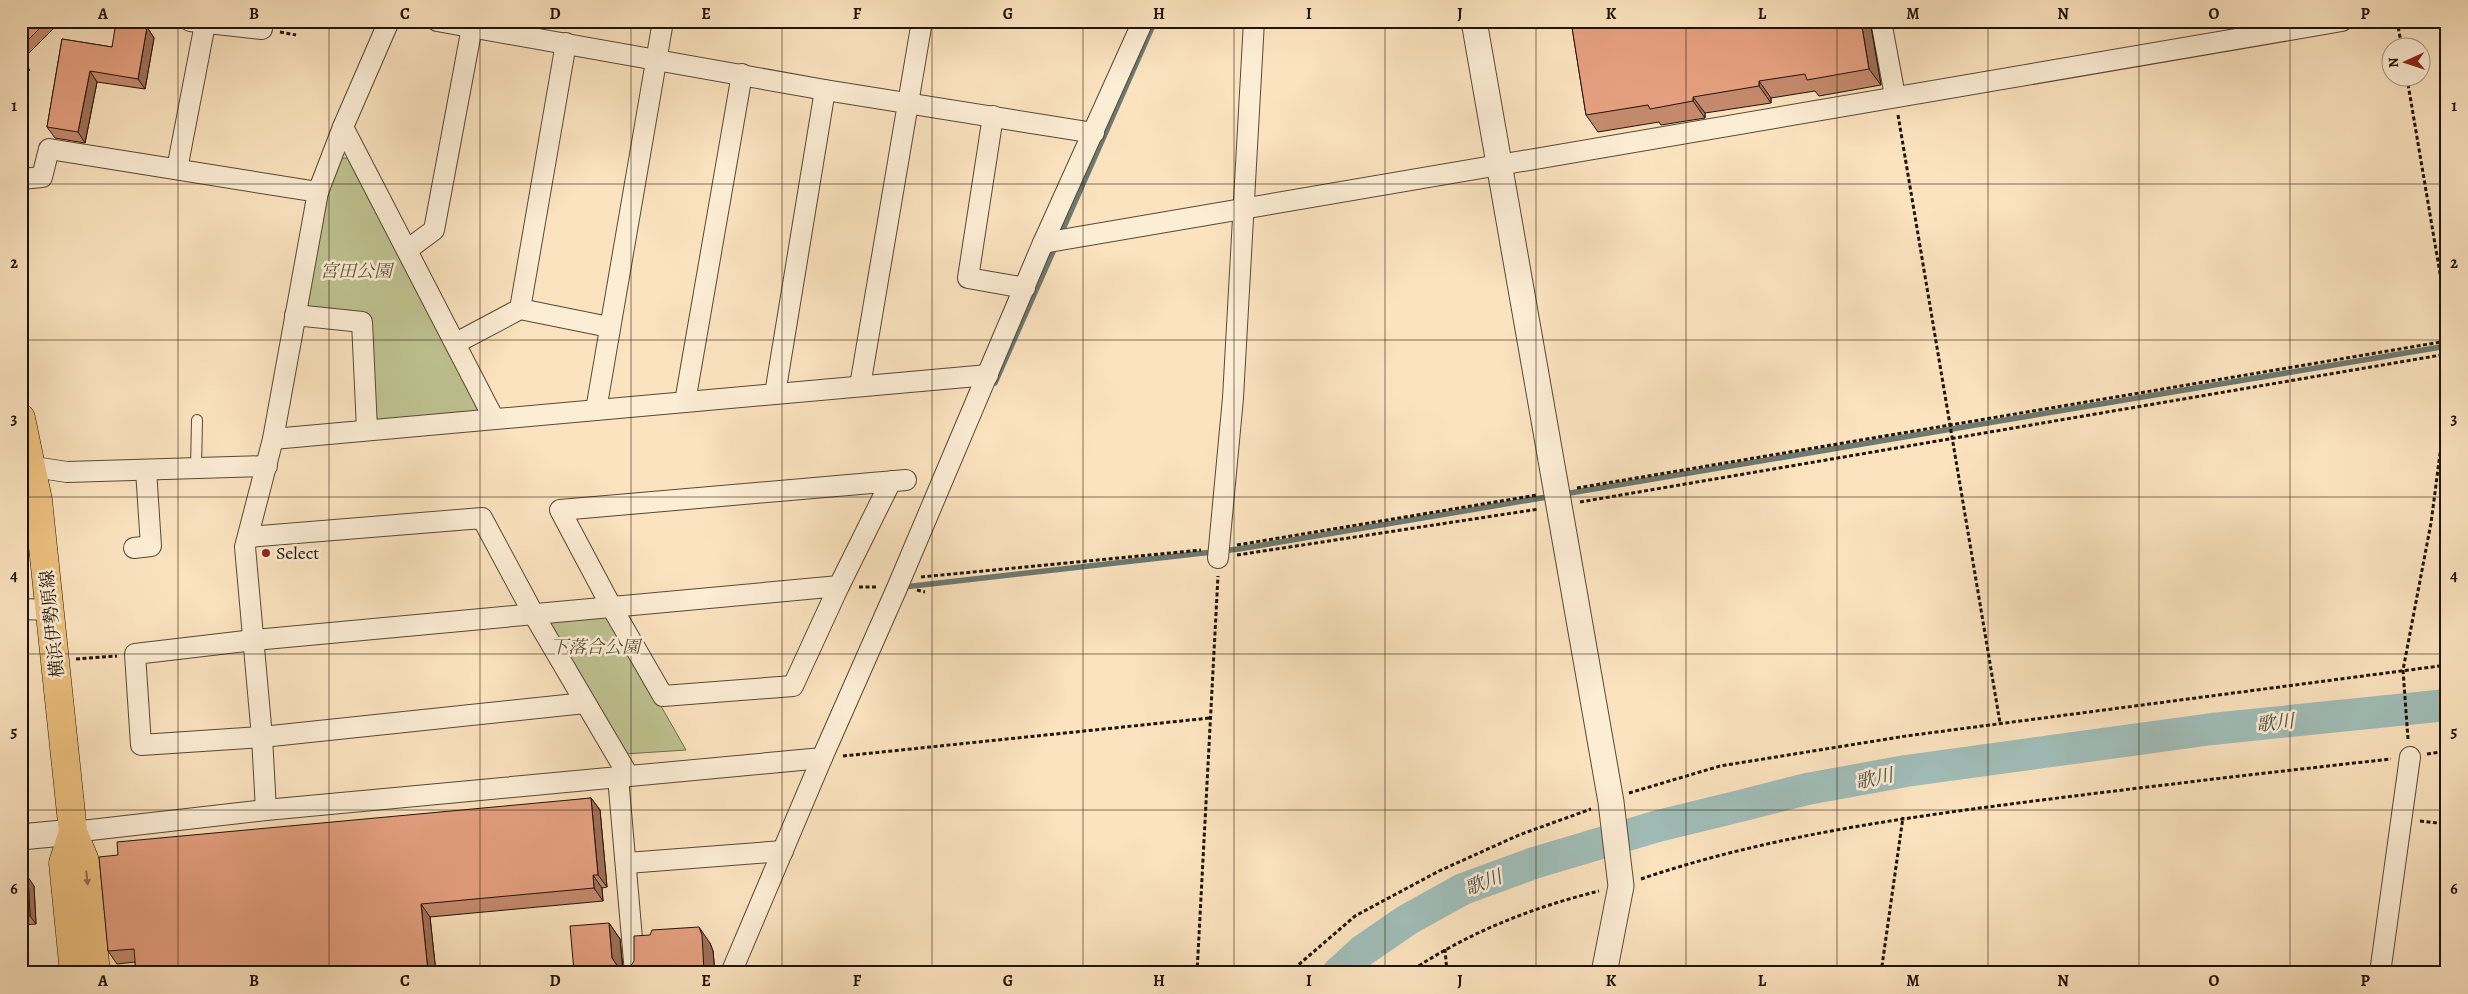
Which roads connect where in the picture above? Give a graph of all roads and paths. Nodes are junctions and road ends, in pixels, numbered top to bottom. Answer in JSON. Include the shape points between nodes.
{"nodes":[{"id":1,"x":256,"y":21,"type":"edge"},
{"id":2,"x":389,"y":21,"type":"edge"},
{"id":3,"x":436,"y":21,"type":"edge"},
{"id":4,"x":663,"y":21,"type":"edge"},
{"id":5,"x":922,"y":21,"type":"edge"},
{"id":6,"x":1143,"y":21,"type":"edge"},
{"id":7,"x":1254,"y":21,"type":"edge"},
{"id":8,"x":1474,"y":21,"type":"edge"},
{"id":9,"x":1881,"y":21,"type":"edge"},
{"id":10,"x":2342,"y":21,"type":"edge"},
{"id":11,"x":2397,"y":21,"type":"edge"},
{"id":12,"x":198,"y":22,"type":"edge"},
{"id":13,"x":472,"y":27,"type":"junction"},
{"id":14,"x":2400,"y":38,"type":"edge"},
{"id":15,"x":566,"y":43,"type":"junction"},
{"id":16,"x":656,"y":59,"type":"junction"},
{"id":17,"x":742,"y":74,"type":"junction"},
{"id":18,"x":2409,"y":88,"type":"edge"},
{"id":19,"x":825,"y":90,"type":"junction"},
{"id":20,"x":1895,"y":96,"type":"junction"},
{"id":21,"x":909,"y":102,"type":"junction"},
{"id":22,"x":993,"y":116,"type":"junction"},
{"id":23,"x":343,"y":127,"type":"junction"},
{"id":24,"x":1094,"y":133,"type":"junction"},
{"id":25,"x":1498,"y":164,"type":"junction"},
{"id":26,"x":177,"y":170,"type":"junction"},
{"id":27,"x":21,"y":179,"type":"edge"},
{"id":28,"x":318,"y":192,"type":"junction"},
{"id":29,"x":1243,"y":209,"type":"junction"},
{"id":30,"x":1043,"y":243,"type":"junction"},
{"id":31,"x":407,"y":250,"type":"junction"},
{"id":32,"x":1025,"y":288,"type":"junction"},
{"id":33,"x":520,"y":309,"type":"junction"},
{"id":34,"x":295,"y":315,"type":"junction"},
{"id":35,"x":2447,"y":315,"type":"edge"},
{"id":36,"x":608,"y":327,"type":"junction"},
{"id":37,"x":2447,"y":341,"type":"edge"},
{"id":38,"x":456,"y":343,"type":"junction"},
{"id":39,"x":2447,"y":354,"type":"edge"},
{"id":40,"x":988,"y":375,"type":"junction"},
{"id":41,"x":860,"y":386,"type":"junction"},
{"id":42,"x":776,"y":394,"type":"junction"},
{"id":43,"x":2447,"y":400,"type":"edge"},
{"id":44,"x":685,"y":402,"type":"junction"},
{"id":45,"x":596,"y":410,"type":"junction"},
{"id":46,"x":21,"y":418,"type":"edge"},
{"id":47,"x":494,"y":419,"type":"junction"},
{"id":48,"x":196,"y":420,"type":"dead end"},
{"id":49,"x":1950,"y":425,"type":"junction"},
{"id":50,"x":367,"y":429,"type":"junction"},
{"id":51,"x":273,"y":439,"type":"junction"},
{"id":52,"x":27,"y":466,"type":"edge"},
{"id":53,"x":267,"y":466,"type":"junction"},
{"id":54,"x":196,"y":468,"type":"junction"},
{"id":55,"x":146,"y":470,"type":"junction"},
{"id":56,"x":1557,"y":499,"type":"junction"},
{"id":57,"x":248,"y":537,"type":"junction"},
{"id":58,"x":151,"y":546,"type":"dead end"},
{"id":59,"x":1219,"y":553,"type":"junction"},
{"id":60,"x":899,"y":583,"type":"junction"},
{"id":61,"x":839,"y":586,"type":"junction"},
{"id":62,"x":611,"y":606,"type":"junction"},
{"id":63,"x":21,"y":609,"type":"edge"},
{"id":64,"x":50,"y":610,"type":"junction"},
{"id":65,"x":534,"y":615,"type":"junction"},
{"id":66,"x":254,"y":640,"type":"junction"},
{"id":67,"x":135,"y":655,"type":"junction"},
{"id":68,"x":56,"y":661,"type":"junction"},
{"id":69,"x":2447,"y":665,"type":"edge"},
{"id":70,"x":2403,"y":670,"type":"junction"},
{"id":71,"x":585,"y":702,"type":"junction"},
{"id":72,"x":1210,"y":718,"type":"junction"},
{"id":73,"x":2000,"y":723,"type":"junction"},
{"id":74,"x":262,"y":736,"type":"junction"},
{"id":75,"x":2447,"y":751,"type":"edge"},
{"id":76,"x":2410,"y":756,"type":"junction"},
{"id":77,"x":822,"y":758,"type":"junction"},
{"id":78,"x":623,"y":776,"type":"junction"},
{"id":79,"x":1611,"y":809,"type":"junction"},
{"id":80,"x":266,"y":810,"type":"junction"},
{"id":81,"x":1903,"y":818,"type":"junction"},
{"id":82,"x":2403,"y":818,"type":"junction"},
{"id":83,"x":2447,"y":824,"type":"edge"},
{"id":84,"x":73,"y":832,"type":"junction"},
{"id":85,"x":21,"y":837,"type":"edge"},
{"id":86,"x":783,"y":852,"type":"junction"},
{"id":87,"x":627,"y":863,"type":"junction"},
{"id":88,"x":1620,"y":881,"type":"junction"},
{"id":89,"x":1445,"y":949,"type":"junction"},
{"id":90,"x":74,"y":973,"type":"edge"},
{"id":91,"x":96,"y":973,"type":"edge"},
{"id":92,"x":635,"y":973,"type":"edge"},
{"id":93,"x":731,"y":973,"type":"edge"},
{"id":94,"x":1197,"y":973,"type":"edge"},
{"id":95,"x":1289,"y":973,"type":"edge"},
{"id":96,"x":1408,"y":973,"type":"edge"},
{"id":97,"x":1446,"y":973,"type":"edge"},
{"id":98,"x":1604,"y":973,"type":"edge"},
{"id":99,"x":1881,"y":973,"type":"edge"},
{"id":100,"x":2380,"y":973,"type":"edge"}],
"edges":[{"from":1,"to":12,"type":"street","via":[[262,29]]},
{"from":2,"to":23,"type":"street"},
{"from":3,"to":13,"type":"street"},
{"from":4,"to":16,"type":"street"},
{"from":5,"to":21,"type":"street"},
{"from":6,"to":24,"type":"street"},
{"from":7,"to":29,"type":"street"},
{"from":8,"to":25,"type":"street"},
{"from":9,"to":20,"type":"street"},
{"from":10,"to":20,"type":"street"},
{"from":11,"to":14,"type":"path"},
{"from":12,"to":26,"type":"street"},
{"from":13,"to":15,"type":"street"},
{"from":13,"to":31,"type":"street","via":[[434,230]]},
{"from":15,"to":16,"type":"street"},
{"from":15,"to":33,"type":"street"},
{"from":16,"to":17,"type":"street"},
{"from":16,"to":36,"type":"street"},
{"from":17,"to":19,"type":"street"},
{"from":17,"to":44,"type":"street"},
{"from":18,"to":35,"type":"path"},
{"from":19,"to":21,"type":"street"},
{"from":19,"to":42,"type":"street"},
{"from":20,"to":25,"type":"street","via":[[1646,142]]},
{"from":20,"to":49,"type":"path"},
{"from":21,"to":22,"type":"street"},
{"from":21,"to":41,"type":"street"},
{"from":22,"to":24,"type":"street"},
{"from":22,"to":32,"type":"street","via":[[968,278]]},
{"from":23,"to":28,"type":"street"},
{"from":23,"to":31,"type":"street"},
{"from":24,"to":30,"type":"street"},
{"from":25,"to":29,"type":"street"},
{"from":25,"to":56,"type":"street"},
{"from":26,"to":27,"type":"street","via":[[49,149],[42,176]]},
{"from":26,"to":28,"type":"street"},
{"from":28,"to":34,"type":"street"},
{"from":29,"to":30,"type":"street"},
{"from":29,"to":59,"type":"street","via":[[1233,398]]},
{"from":30,"to":32,"type":"street"},
{"from":31,"to":38,"type":"street"},
{"from":32,"to":40,"type":"street"},
{"from":33,"to":36,"type":"street"},
{"from":33,"to":38,"type":"street"},
{"from":34,"to":50,"type":"street","via":[[362,322]]},
{"from":34,"to":51,"type":"street"},
{"from":36,"to":45,"type":"street"},
{"from":37,"to":49,"type":"path"},
{"from":38,"to":47,"type":"street"},
{"from":39,"to":56,"type":"path","via":[[1955,440]]},
{"from":40,"to":41,"type":"street"},
{"from":40,"to":60,"type":"street"},
{"from":41,"to":42,"type":"street"},
{"from":42,"to":44,"type":"street"},
{"from":43,"to":70,"type":"path","via":[[2431,523]]},
{"from":44,"to":45,"type":"street"},
{"from":45,"to":47,"type":"street"},
{"from":46,"to":52,"type":"main road","name":"横浜伊勢原線"},
{"from":47,"to":50,"type":"street"},
{"from":48,"to":54,"type":"lane"},
{"from":49,"to":56,"type":"path"},
{"from":49,"to":73,"type":"path"},
{"from":50,"to":51,"type":"street"},
{"from":51,"to":53,"type":"street"},
{"from":52,"to":55,"type":"street","via":[[68,472]]},
{"from":52,"to":64,"type":"main road","name":"横浜伊勢原線","via":[[38,500]]},
{"from":53,"to":54,"type":"street"},
{"from":53,"to":57,"type":"street"},
{"from":54,"to":55,"type":"street"},
{"from":55,"to":58,"type":"street"},
{"from":56,"to":59,"type":"path"},
{"from":56,"to":59,"type":"path"},
{"from":56,"to":79,"type":"street"},
{"from":57,"to":65,"type":"street","via":[[482,518]]},
{"from":57,"to":66,"type":"street","via":[[245,548]]},
{"from":59,"to":60,"type":"path"},
{"from":59,"to":72,"type":"path"},
{"from":60,"to":61,"type":"path"},
{"from":60,"to":77,"type":"street"},
{"from":61,"to":62,"type":"street"},
{"from":61,"to":62,"type":"street","via":[[793,686],[663,696]]},
{"from":61,"to":62,"type":"street","via":[[898,480],[560,510]]},
{"from":62,"to":65,"type":"street"},
{"from":63,"to":64,"type":"street"},
{"from":64,"to":68,"type":"main road","name":"横浜伊勢原線"},
{"from":65,"to":66,"type":"street"},
{"from":65,"to":71,"type":"street"},
{"from":66,"to":67,"type":"street"},
{"from":66,"to":74,"type":"street"},
{"from":67,"to":68,"type":"path"},
{"from":67,"to":74,"type":"street","via":[[141,745]]},
{"from":68,"to":84,"type":"main road","name":"横浜伊勢原線"},
{"from":69,"to":70,"type":"path"},
{"from":70,"to":73,"type":"path"},
{"from":70,"to":76,"type":"path"},
{"from":71,"to":74,"type":"street"},
{"from":71,"to":78,"type":"street"},
{"from":72,"to":77,"type":"path"},
{"from":72,"to":94,"type":"path"},
{"from":73,"to":79,"type":"path","via":[[1720,766],[1628,794]]},
{"from":74,"to":80,"type":"street"},
{"from":75,"to":76,"type":"path"},
{"from":76,"to":81,"type":"path","via":[[2208,778]]},
{"from":76,"to":82,"type":"street"},
{"from":77,"to":78,"type":"street"},
{"from":77,"to":86,"type":"street"},
{"from":78,"to":80,"type":"street"},
{"from":78,"to":87,"type":"street"},
{"from":79,"to":88,"type":"street"},
{"from":79,"to":95,"type":"path","via":[[1519,835],[1439,871],[1355,916]]},
{"from":80,"to":84,"type":"street"},
{"from":81,"to":88,"type":"path","via":[[1730,853]]},
{"from":81,"to":99,"type":"path"},
{"from":82,"to":83,"type":"path"},
{"from":82,"to":100,"type":"street"},
{"from":84,"to":85,"type":"street"},
{"from":84,"to":90,"type":"main road","name":"横浜伊勢原線","via":[[63,864]]},
{"from":84,"to":91,"type":"main road","name":"横浜伊勢原線","one_way":true,"via":[[85,861]]},
{"from":86,"to":87,"type":"street"},
{"from":86,"to":93,"type":"street"},
{"from":87,"to":92,"type":"street"},
{"from":88,"to":89,"type":"path","via":[[1486,927]]},
{"from":88,"to":98,"type":"street"},
{"from":89,"to":96,"type":"path"},
{"from":89,"to":97,"type":"path"}]}
